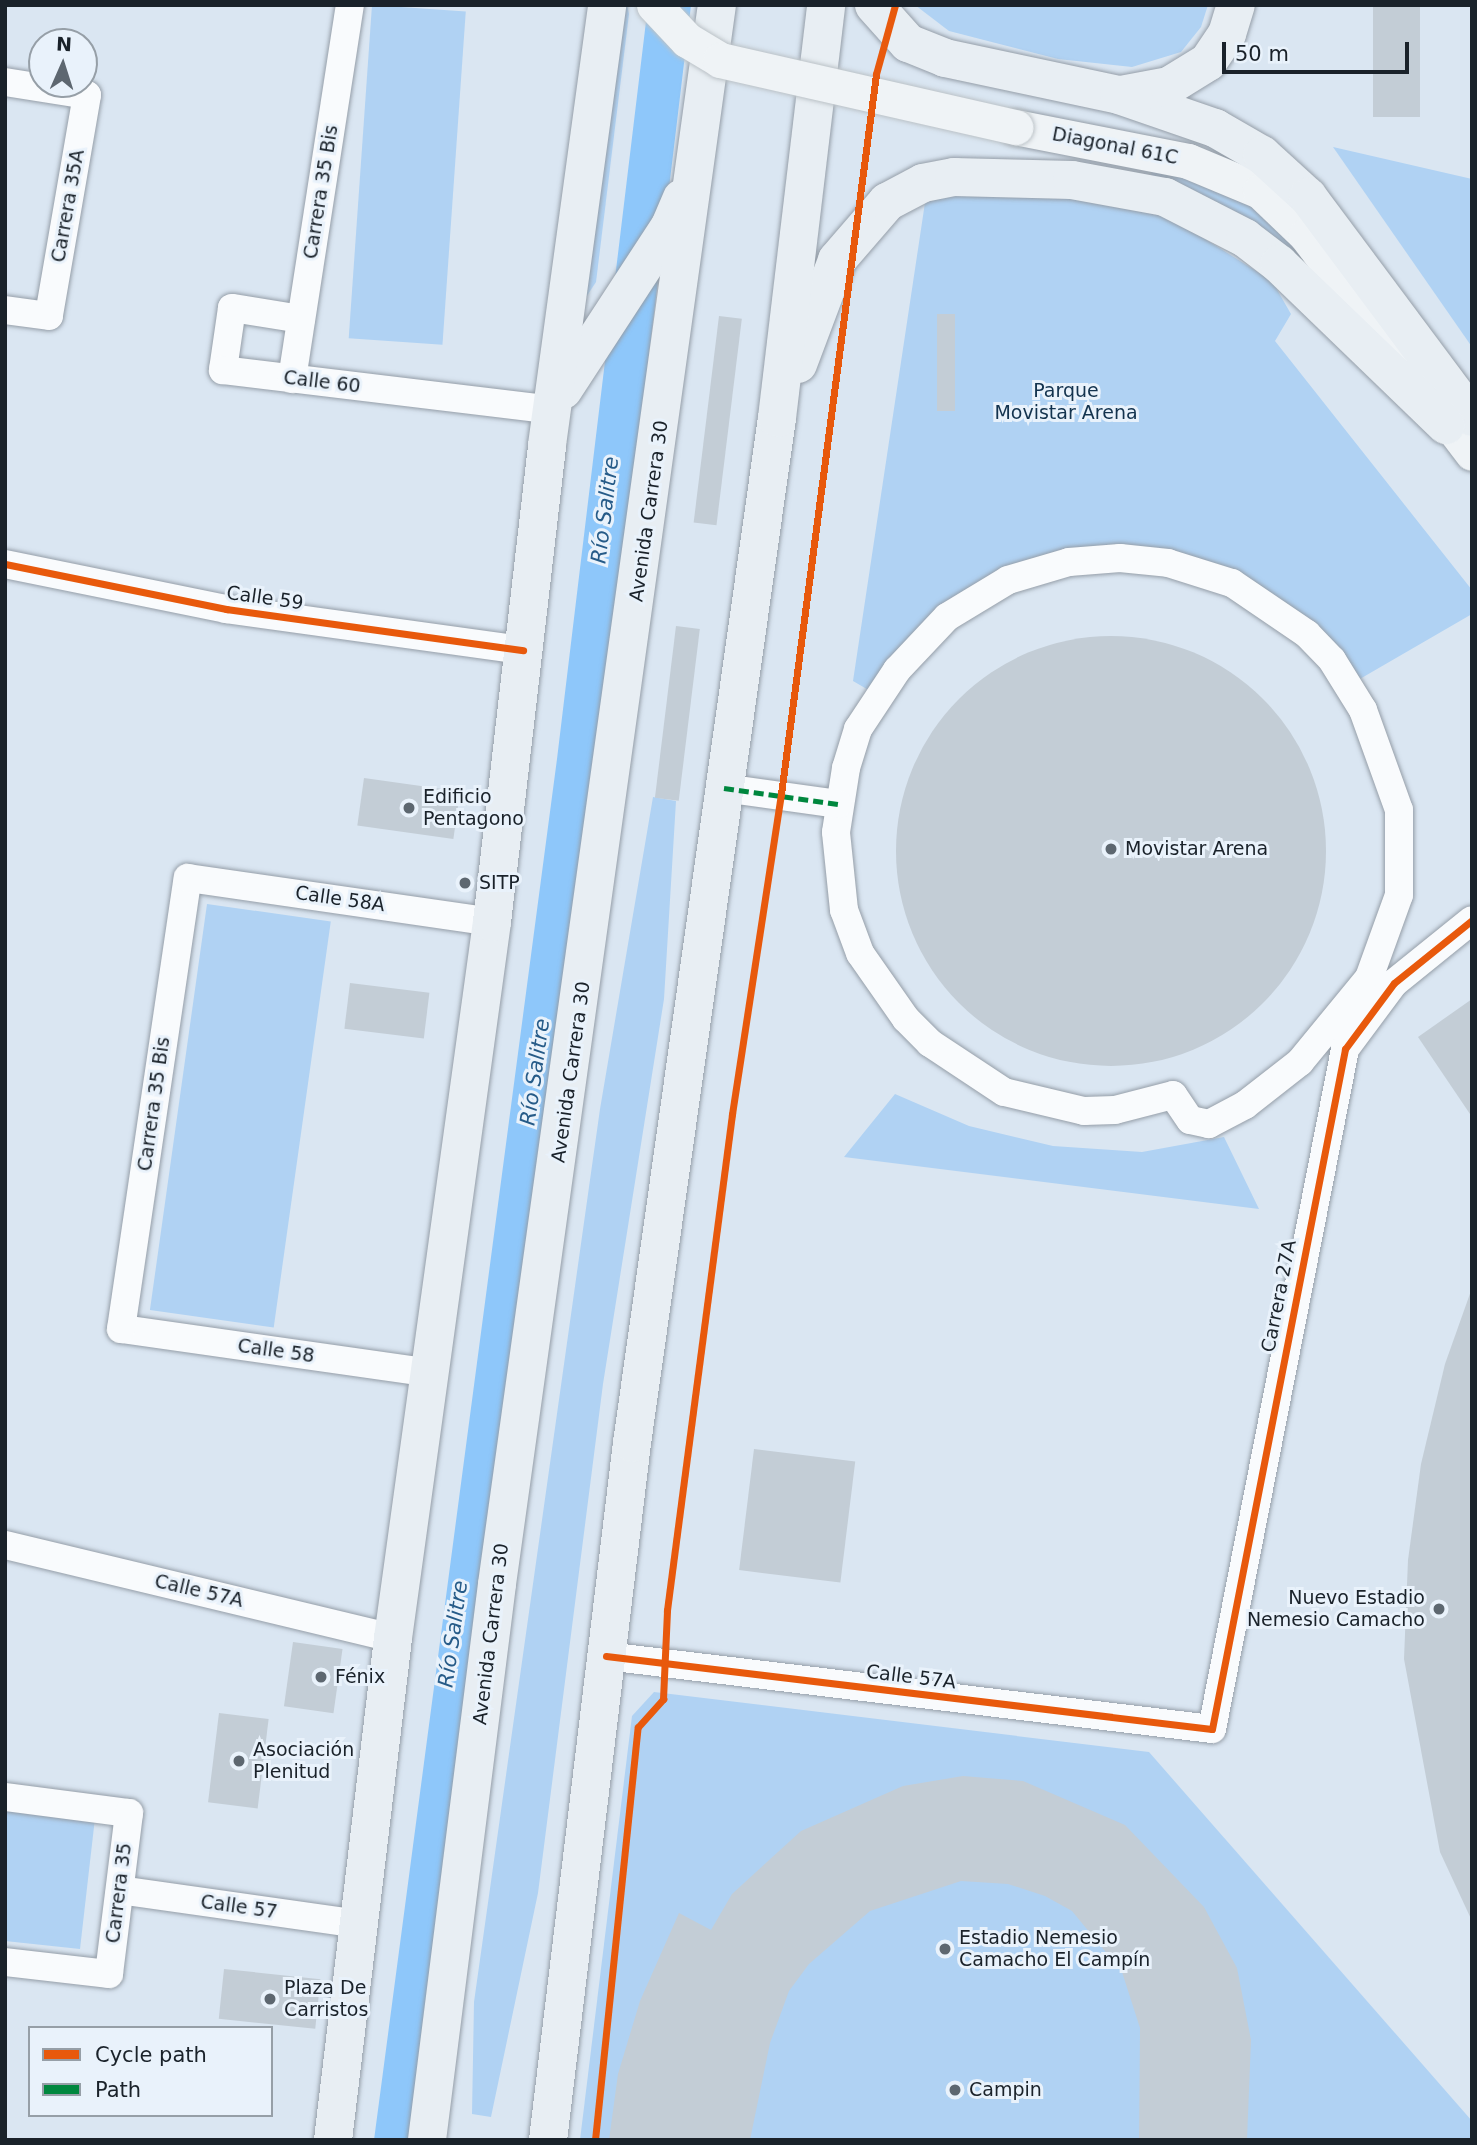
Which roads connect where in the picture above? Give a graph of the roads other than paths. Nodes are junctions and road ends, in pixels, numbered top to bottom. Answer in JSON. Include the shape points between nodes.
{"nodes":[{"id":1,"x":350,"y":5,"type":"edge"},
{"id":2,"x":607,"y":5,"type":"edge"},
{"id":3,"x":654,"y":5,"type":"edge"},
{"id":4,"x":717,"y":5,"type":"edge"},
{"id":5,"x":826,"y":5,"type":"edge"},
{"id":6,"x":874,"y":5,"type":"edge"},
{"id":7,"x":1236,"y":5,"type":"edge"},
{"id":8,"x":5,"y":82,"type":"edge"},
{"id":9,"x":1119,"y":95,"type":"junction"},
{"id":10,"x":701,"y":133,"type":"junction"},
{"id":11,"x":5,"y":310,"type":"edge"},
{"id":12,"x":301,"y":319,"type":"junction"},
{"id":13,"x":292,"y":379,"type":"junction"},
{"id":14,"x":552,"y":410,"type":"junction"},
{"id":15,"x":777,"y":418,"type":"junction"},
{"id":16,"x":1459,"y":421,"type":"edge"},
{"id":17,"x":1472,"y":453,"type":"edge"},
{"id":18,"x":5,"y":564,"type":"edge"},
{"id":19,"x":523,"y":650,"type":"junction"},
{"id":20,"x":724,"y":788,"type":"junction"},
{"id":21,"x":838,"y":804,"type":"junction"},
{"id":22,"x":188,"y":878,"type":"joint"},
{"id":23,"x":1472,"y":920,"type":"edge"},
{"id":24,"x":492,"y":922,"type":"junction"},
{"id":25,"x":121,"y":1329,"type":"joint"},
{"id":26,"x":431,"y":1373,"type":"junction"},
{"id":27,"x":5,"y":1545,"type":"edge"},
{"id":28,"x":393,"y":1638,"type":"junction"},
{"id":29,"x":606,"y":1656,"type":"junction"},
{"id":30,"x":1212,"y":1729,"type":"joint"},
{"id":31,"x":5,"y":1797,"type":"edge"},
{"id":32,"x":120,"y":1890,"type":"junction"},
{"id":33,"x":359,"y":1924,"type":"junction"},
{"id":34,"x":5,"y":1962,"type":"edge"},
{"id":35,"x":333,"y":2140,"type":"edge"},
{"id":36,"x":427,"y":2140,"type":"edge"},
{"id":37,"x":548,"y":2140,"type":"edge"}],
"edges":[{"from":1,"to":12,"type":"street","name":"Carrera 35 Bis"},
{"from":2,"to":14,"type":"highway"},
{"from":3,"to":16,"type":"main road","name":"Diagonal 61C","bridge":true,"via":[[687,40],[720,60],[1188,161],[1260,191],[1306,235]]},
{"from":4,"to":10,"type":"highway","name":"Avenida Carrera 30"},
{"from":5,"to":15,"type":"highway"},
{"from":6,"to":9,"type":"highway","via":[[908,43],[945,58]]},
{"from":7,"to":9,"type":"highway","via":[[1227,34],[1208,62],[1169,86]]},
{"from":8,"to":11,"type":"street","name":"Carrera 35A","via":[[87,95],[49,316]]},
{"from":9,"to":16,"type":"highway","via":[[1215,128],[1283,172]]},
{"from":10,"to":14,"type":"highway","via":[[671,223],[586,349]]},
{"from":10,"to":36,"type":"highway","name":"Avenida Carrera 30","via":[[497,1584]]},
{"from":12,"to":13,"type":"street","name":"Carrera 35 Bis"},
{"from":12,"to":13,"type":"street","name":"Calle 60","via":[[232,308],[223,370]]},
{"from":13,"to":14,"type":"street","name":"Calle 60"},
{"from":14,"to":19,"type":"highway"},
{"from":15,"to":16,"type":"highway","via":[[837,260],[854,233],[887,201],[923,183],[1001,176],[1114,184],[1205,214],[1279,264]]},
{"from":15,"to":20,"type":"highway"},
{"from":16,"to":17,"type":"main road","name":"Diagonal 61C"},
{"from":18,"to":19,"type":"street","name":"Calle 59","via":[[226,609]]},
{"from":19,"to":24,"type":"highway"},
{"from":20,"to":21,"type":"street"},
{"from":20,"to":29,"type":"highway"},
{"from":21,"to":21,"type":"street","via":[[858,729],[873,701],[919,642],[956,610],[1008,580],[1045,567],[1100,559],[1168,563],[1232,583],[1263,601],[1307,634],[1348,683],[1393,783],[1402,839],[1399,895],[1386,943],[1346,1012],[1300,1062],[1228,1116],[1209,1124],[1190,1120],[1172,1095],[1115,1110],[1052,1107],[1004,1092],[962,1067],[930,1043],[881,989],[844,910]]},
{"from":22,"to":24,"type":"street","name":"Calle 58A"},
{"from":22,"to":25,"type":"street","name":"Carrera 35 Bis"},
{"from":23,"to":30,"type":"street","name":"Carrera 27A","via":[[1394,983],[1345,1049]]},
{"from":24,"to":26,"type":"highway"},
{"from":25,"to":26,"type":"street","name":"Calle 58"},
{"from":26,"to":28,"type":"highway"},
{"from":27,"to":28,"type":"street","name":"Calle 57A"},
{"from":28,"to":33,"type":"highway"},
{"from":29,"to":30,"type":"street","name":"Calle 57A"},
{"from":29,"to":37,"type":"highway"},
{"from":31,"to":32,"type":"street","name":"Carrera 35","via":[[129,1812]]},
{"from":32,"to":33,"type":"street","name":"Calle 57"},
{"from":32,"to":34,"type":"street","name":"Carrera 35","via":[[109,1974]]},
{"from":33,"to":35,"type":"highway"}]}
